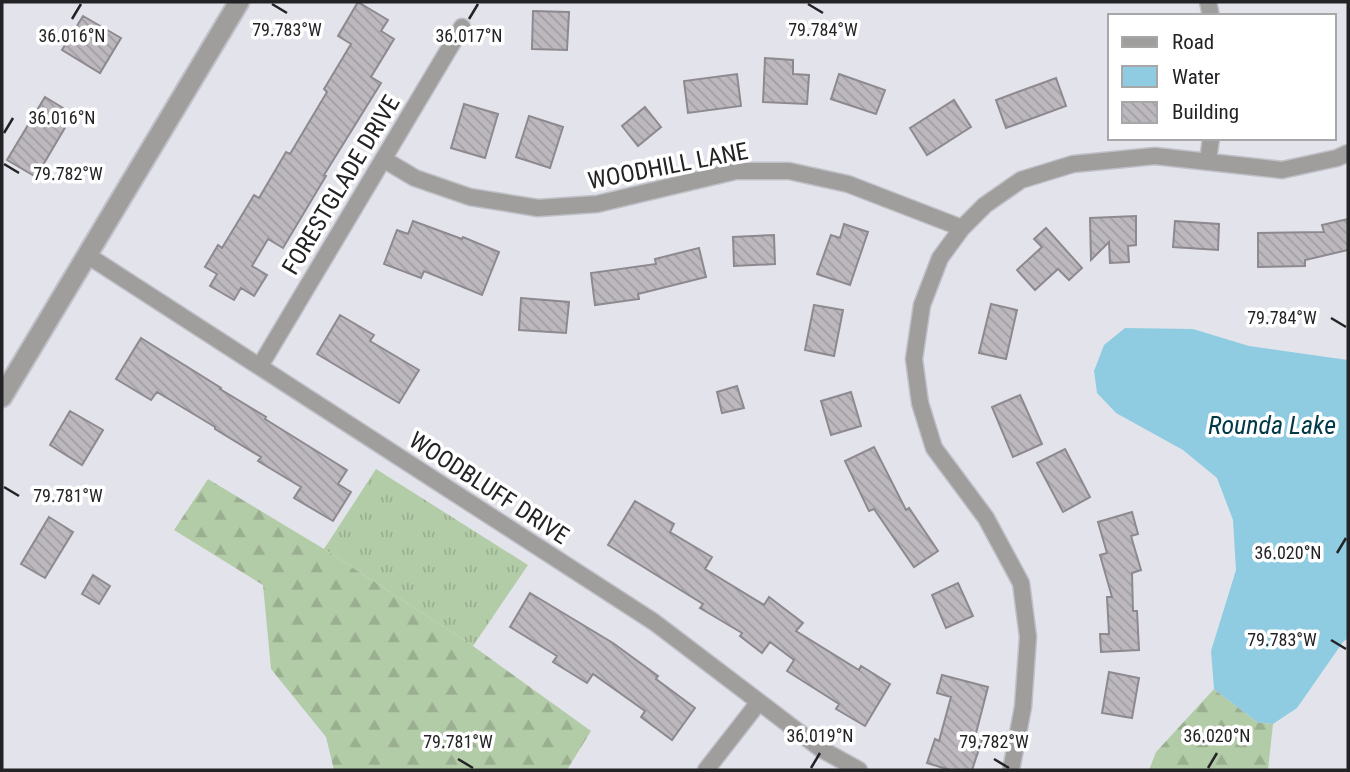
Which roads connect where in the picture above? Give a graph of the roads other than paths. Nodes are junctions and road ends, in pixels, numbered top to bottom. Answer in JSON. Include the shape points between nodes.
{"nodes":[{"id":1,"x":239,"y":2,"type":"edge"},
{"id":2,"x":461,"y":27,"type":"dead end"},
{"id":3,"x":1212,"y":140,"type":"edge"},
{"id":4,"x":1348,"y":153,"type":"edge"},
{"id":5,"x":383,"y":159,"type":"junction"},
{"id":6,"x":1208,"y":161,"type":"junction"},
{"id":7,"x":962,"y":228,"type":"junction"},
{"id":8,"x":88,"y":255,"type":"junction"},
{"id":9,"x":260,"y":366,"type":"junction"},
{"id":10,"x":2,"y":397,"type":"edge"},
{"id":11,"x":759,"y":702,"type":"junction"},
{"id":12,"x":706,"y":770,"type":"edge"},
{"id":13,"x":859,"y":770,"type":"edge"},
{"id":14,"x":1011,"y":770,"type":"edge"}],
"edges":[{"from":1,"to":8,"type":"street"},
{"from":2,"to":5,"type":"street","name":"FORESTGLADE DRIVE"},
{"from":3,"to":6,"type":"street"},
{"from":4,"to":6,"type":"street","via":[[1282,170]]},
{"from":5,"to":7,"type":"street","name":"WOODHILL LANE","via":[[415,178],[470,197],[538,208],[597,204],[736,171],[789,171],[848,184]]},
{"from":5,"to":9,"type":"street","name":"FORESTGLADE DRIVE"},
{"from":6,"to":7,"type":"street","via":[[1155,156],[1073,164],[1021,180]]},
{"from":7,"to":14,"type":"street","via":[[940,258],[926,293],[914,359],[920,403],[934,448],[986,518],[1021,583],[1028,637],[1023,707]]},
{"from":8,"to":9,"type":"street","name":"WOODBLUFF DRIVE"},
{"from":8,"to":10,"type":"street"},
{"from":9,"to":11,"type":"street","name":"WOODBLUFF DRIVE","via":[[654,622]]},
{"from":11,"to":12,"type":"street"},
{"from":11,"to":13,"type":"street","name":"WOODBLUFF DRIVE"}]}
